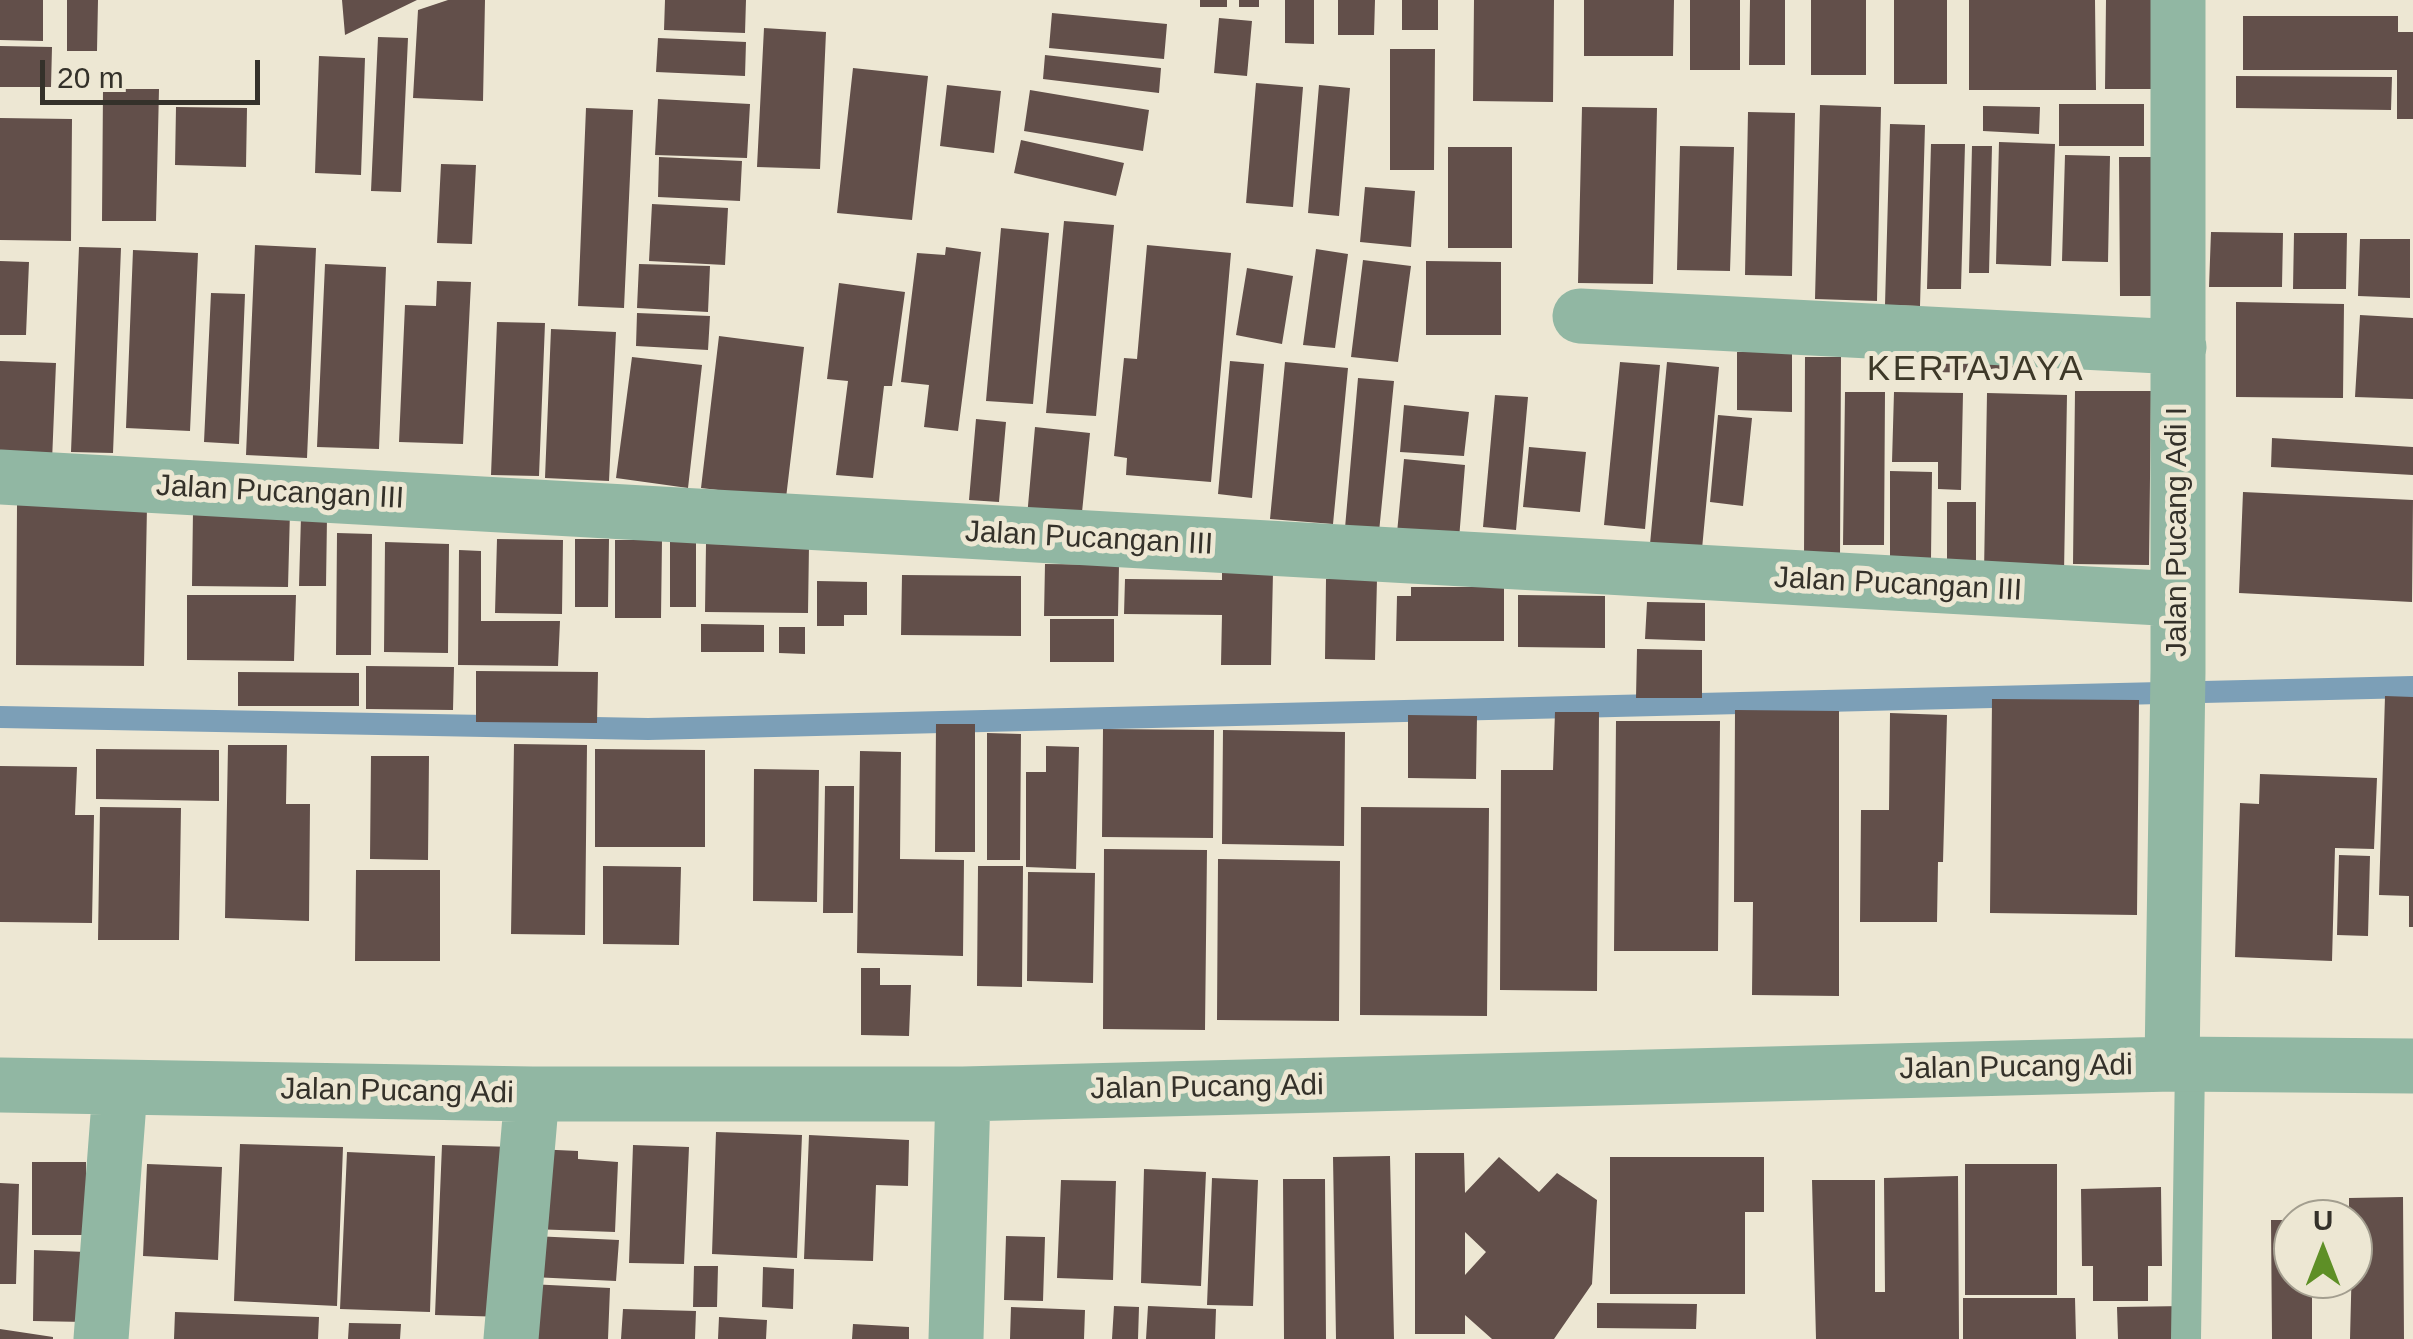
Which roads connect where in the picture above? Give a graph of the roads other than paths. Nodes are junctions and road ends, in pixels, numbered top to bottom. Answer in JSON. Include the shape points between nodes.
{"nodes":[{"id":1,"x":2178,"y":0,"type":"edge"},
{"id":2,"x":1580,"y":316,"type":"dead end"},
{"id":3,"x":2179,"y":347,"type":"junction"},
{"id":4,"x":0,"y":477,"type":"edge"},
{"id":5,"x":2178,"y":600,"type":"junction"},
{"id":6,"x":2181,"y":1064,"type":"junction"},
{"id":7,"x":2413,"y":1066,"type":"edge"},
{"id":8,"x":0,"y":1085,"type":"edge"},
{"id":9,"x":120,"y":1089,"type":"junction"},
{"id":10,"x":532,"y":1094,"type":"junction"},
{"id":11,"x":963,"y":1094,"type":"junction"},
{"id":12,"x":101,"y":1339,"type":"edge"},
{"id":13,"x":511,"y":1339,"type":"edge"},
{"id":14,"x":956,"y":1339,"type":"edge"},
{"id":15,"x":2186,"y":1339,"type":"edge"}],
"edges":[{"from":1,"to":3,"type":"street","name":"Jalan Pucang Adi I"},
{"from":2,"to":3,"type":"street"},
{"from":3,"to":5,"type":"street","name":"Jalan Pucang Adi I"},
{"from":4,"to":5,"type":"street","name":"Jalan Pucangan III"},
{"from":5,"to":6,"type":"street","name":"Jalan Pucang Adi I"},
{"from":6,"to":7,"type":"street","name":"Jalan Pucang Adi"},
{"from":6,"to":11,"type":"street","name":"Jalan Pucang Adi"},
{"from":6,"to":15,"type":"lane"},
{"from":8,"to":9,"type":"street","name":"Jalan Pucang Adi"},
{"from":9,"to":10,"type":"street","name":"Jalan Pucang Adi"},
{"from":9,"to":12,"type":"street"},
{"from":10,"to":11,"type":"street","name":"Jalan Pucang Adi"},
{"from":10,"to":13,"type":"street"},
{"from":11,"to":14,"type":"street"}]}
